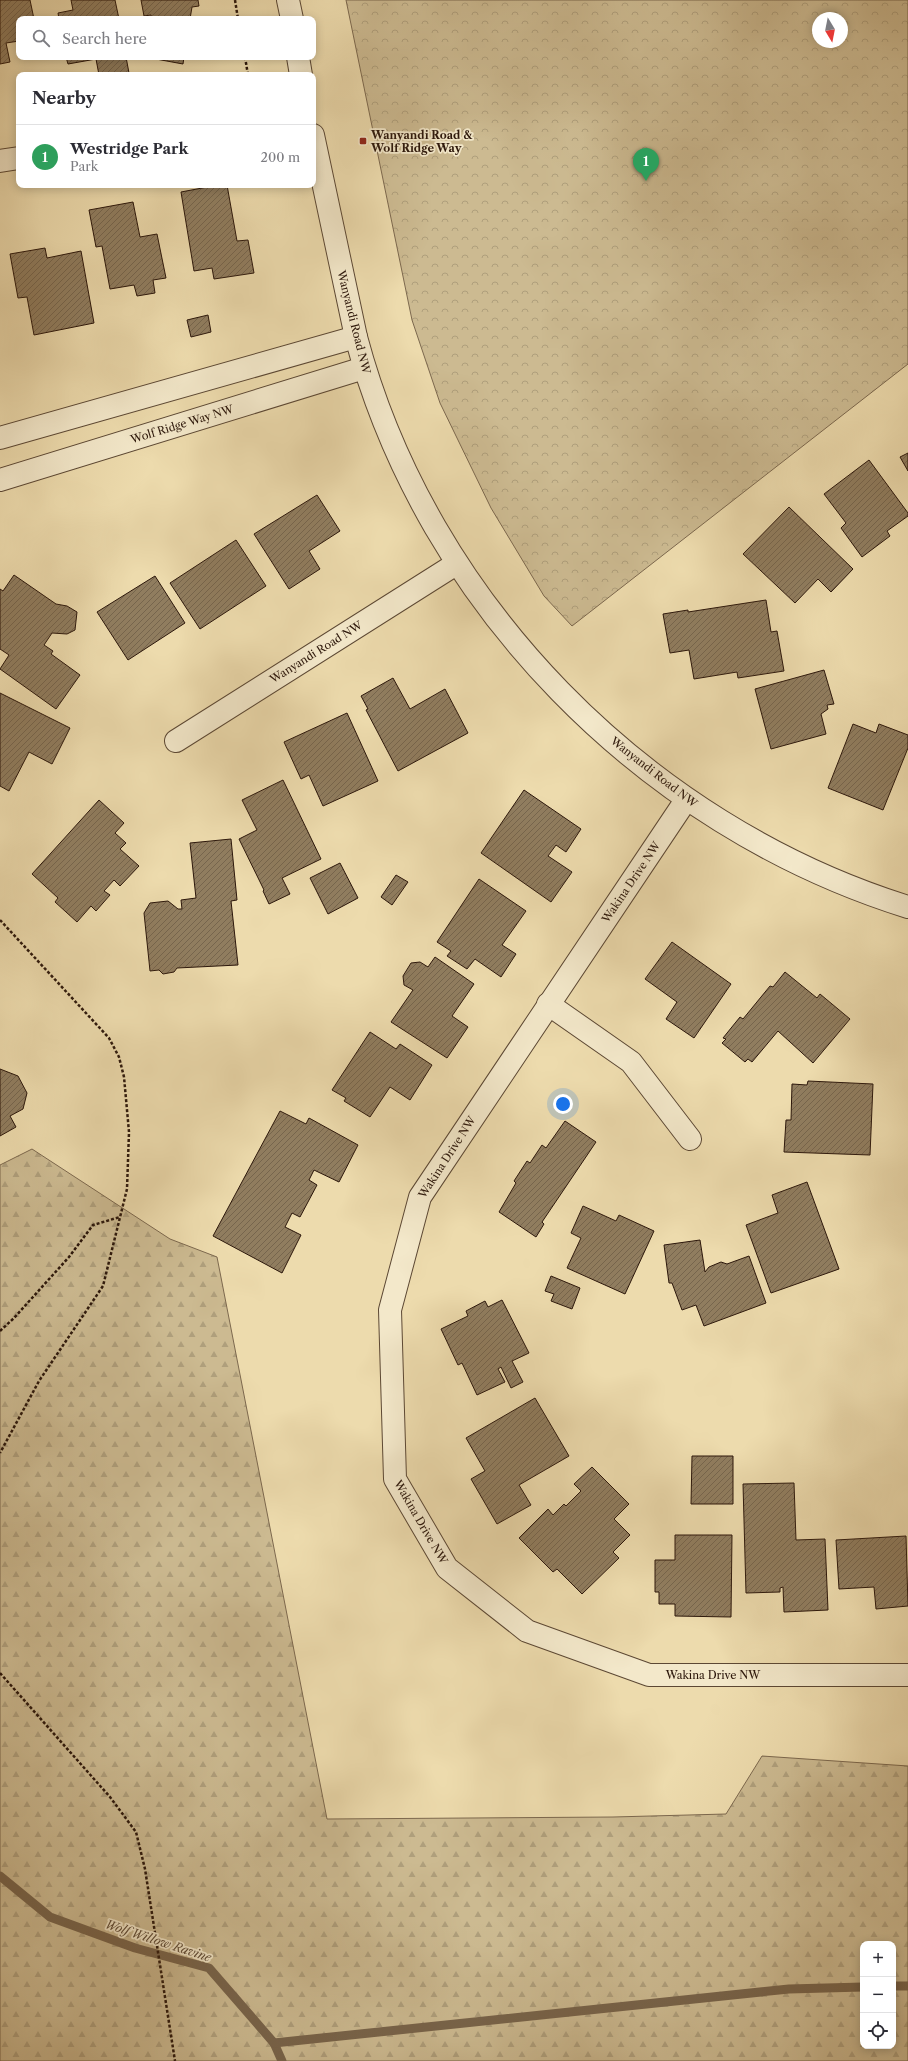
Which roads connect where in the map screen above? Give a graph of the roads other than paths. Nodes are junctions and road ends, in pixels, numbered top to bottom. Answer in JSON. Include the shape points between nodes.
{"nodes":[{"id":1,"x":288,"y":0,"type":"edge"},
{"id":2,"x":291,"y":16,"type":"edge"},
{"id":3,"x":298,"y":60,"type":"edge"},
{"id":4,"x":300,"y":72,"type":"edge"},
{"id":5,"x":316,"y":149,"type":"edge"},
{"id":6,"x":16,"y":158,"type":"edge"},
{"id":7,"x":0,"y":161,"type":"edge"},
{"id":8,"x":356,"y":337,"type":"junction"},
{"id":9,"x":364,"y":368,"type":"junction"},
{"id":10,"x":0,"y":438,"type":"edge"},
{"id":11,"x":0,"y":480,"type":"edge"},
{"id":12,"x":456,"y":564,"type":"junction"},
{"id":13,"x":176,"y":741,"type":"dead end"},
{"id":14,"x":686,"y":800,"type":"junction"},
{"id":15,"x":908,"y":907,"type":"edge"},
{"id":16,"x":548,"y":1004,"type":"junction"},
{"id":17,"x":690,"y":1139,"type":"dead end"},
{"id":18,"x":908,"y":1675,"type":"edge"}],
"edges":[{"from":1,"to":2,"type":"street"},
{"from":3,"to":4,"type":"street"},
{"from":5,"to":8,"type":"street","name":"Wanyandi Road NW"},
{"from":6,"to":7,"type":"street"},
{"from":8,"to":9,"type":"street","name":"Wanyandi Road NW"},
{"from":8,"to":10,"type":"street"},
{"from":9,"to":11,"type":"street","name":"Wolf Ridge Way NW"},
{"from":9,"to":12,"type":"street","name":"Wanyandi Road NW","via":[[391,440],[427,515]]},
{"from":12,"to":13,"type":"street","name":"Wanyandi Road NW"},
{"from":12,"to":14,"type":"street","name":"Wanyandi Road NW","via":[[513,640],[569,701],[628,754]]},
{"from":14,"to":15,"type":"street","name":"Wanyandi Road NW","via":[[760,845],[862,893]]},
{"from":14,"to":16,"type":"street","name":"Wakina Drive NW"},
{"from":16,"to":17,"type":"street","via":[[631,1062]]},
{"from":16,"to":18,"type":"street","name":"Wakina Drive NW","via":[[420,1197],[390,1310],[395,1480],[447,1568],[527,1631],[649,1675]]}]}
